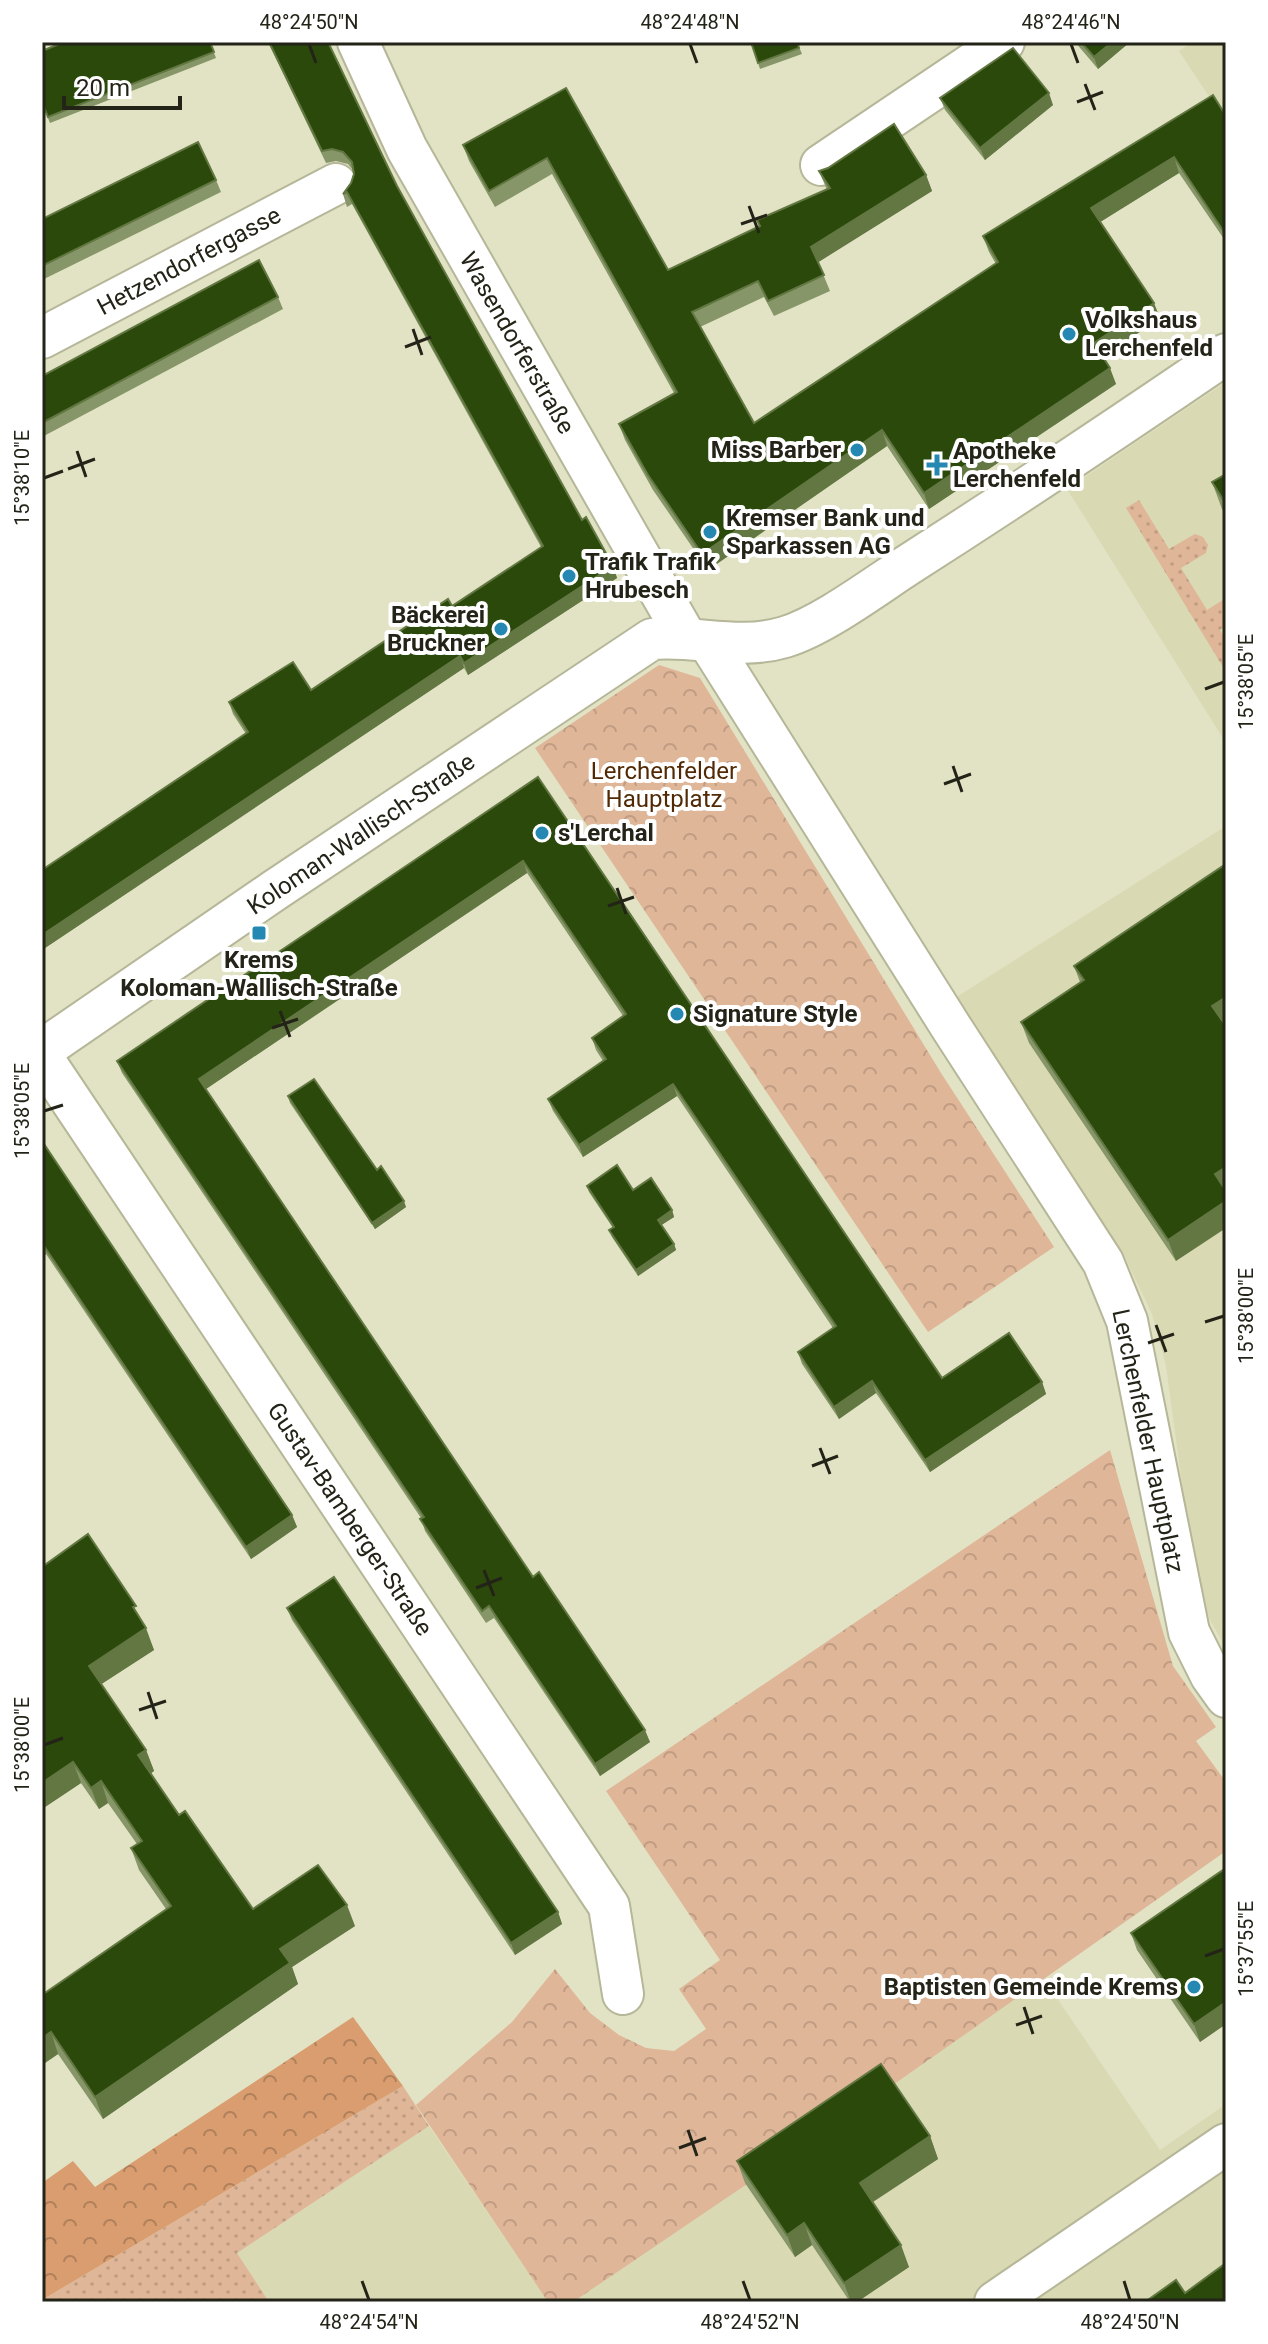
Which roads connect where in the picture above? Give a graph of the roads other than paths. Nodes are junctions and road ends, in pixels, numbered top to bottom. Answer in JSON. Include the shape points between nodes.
{"nodes":[{"id":1,"x":358,"y":42,"type":"edge"},
{"id":2,"x":1004,"y":42,"type":"edge"},
{"id":3,"x":821,"y":165,"type":"dead end"},
{"id":4,"x":336,"y":184,"type":"dead end"},
{"id":5,"x":42,"y":338,"type":"edge"},
{"id":6,"x":1226,"y":354,"type":"edge"},
{"id":7,"x":698,"y":641,"type":"junction"},
{"id":8,"x":42,"y":1050,"type":"edge"},
{"id":9,"x":42,"y":1057,"type":"edge"},
{"id":10,"x":1226,"y":1697,"type":"edge"},
{"id":11,"x":623,"y":1994,"type":"dead end"},
{"id":12,"x":1226,"y":2144,"type":"edge"},
{"id":13,"x":995,"y":2302,"type":"edge"}],
"edges":[{"from":1,"to":7,"type":"street","name":"Wasendorferstraße","via":[[395,154]]},
{"from":2,"to":3,"type":"street"},
{"from":4,"to":5,"type":"street","name":"Hetzendorfergasse"},
{"from":6,"to":7,"type":"street","name":"Koloman-Wallisch-Straße","via":[[824,618],[787,637],[747,645]]},
{"from":7,"to":8,"type":"street","name":"Koloman-Wallisch-Straße","via":[[652,639]]},
{"from":7,"to":10,"type":"street","name":"Lerchenfelder Hauptplatz","via":[[1103,1262],[1127,1321],[1189,1632]]},
{"from":9,"to":11,"type":"street","name":"Gustav-Bamberger-Straße","via":[[609,1906]]},
{"from":12,"to":13,"type":"street"}]}
